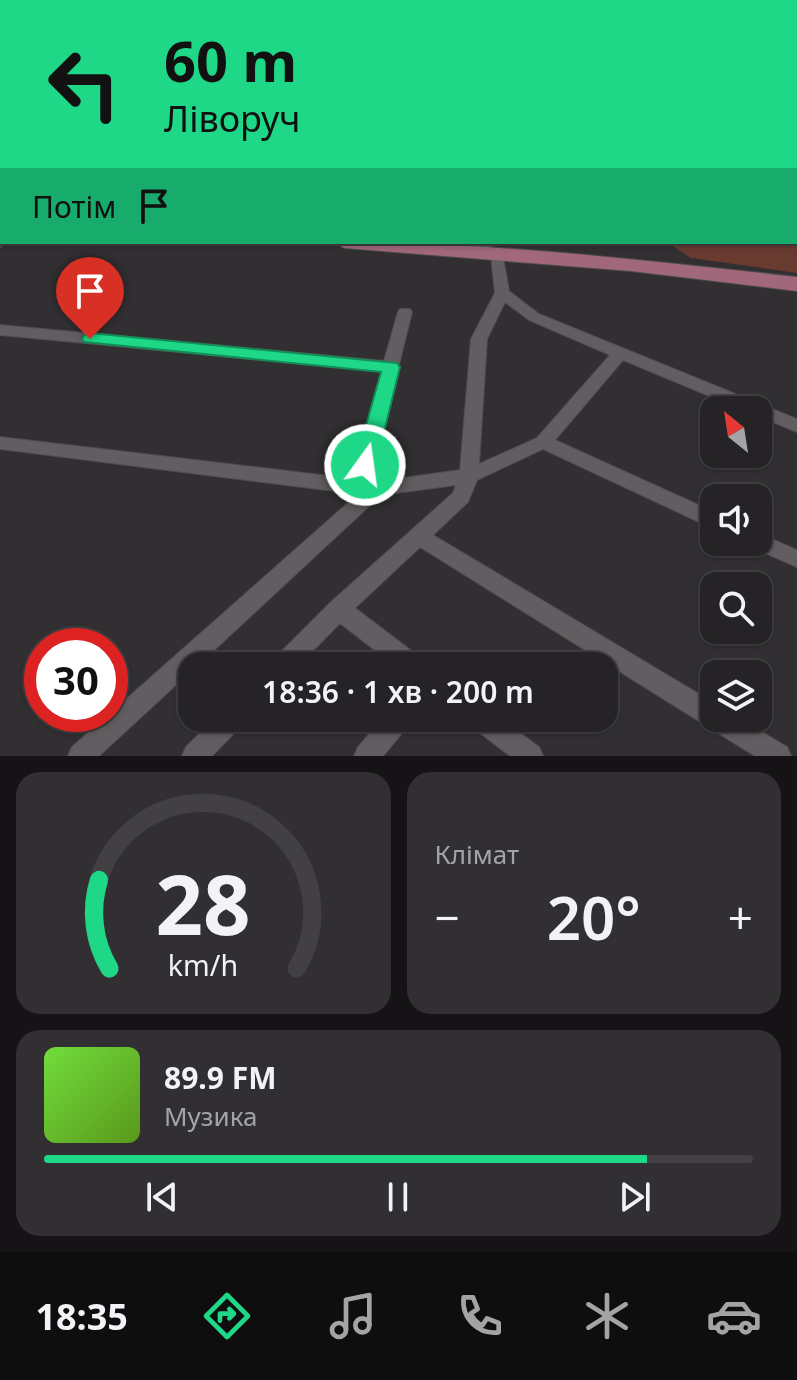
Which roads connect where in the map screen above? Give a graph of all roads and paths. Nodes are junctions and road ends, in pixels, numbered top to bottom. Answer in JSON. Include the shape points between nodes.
{"nodes":[{"id":1,"x":370,"y":244,"type":"edge"},
{"id":2,"x":471,"y":244,"type":"edge"},
{"id":3,"x":497,"y":254,"type":"junction"},
{"id":4,"x":797,"y":284,"type":"edge"},
{"id":5,"x":502,"y":293,"type":"junction"},
{"id":6,"x":405,"y":312,"type":"dead end"},
{"id":7,"x":0,"y":330,"type":"edge"},
{"id":8,"x":620,"y":353,"type":"junction"},
{"id":9,"x":391,"y":367,"type":"junction"},
{"id":10,"x":797,"y":426,"type":"edge"},
{"id":11,"x":543,"y":442,"type":"junction"},
{"id":12,"x":0,"y":443,"type":"edge"},
{"id":13,"x":469,"y":476,"type":"junction"},
{"id":14,"x":376,"y":489,"type":"junction"},
{"id":15,"x":700,"y":515,"type":"edge"},
{"id":16,"x":418,"y":536,"type":"junction"},
{"id":17,"x":772,"y":547,"type":"edge"},
{"id":18,"x":797,"y":559,"type":"edge"},
{"id":19,"x":339,"y":609,"type":"junction"},
{"id":20,"x":297,"y":652,"type":"edge"},
{"id":21,"x":395,"y":652,"type":"edge"},
{"id":22,"x":700,"y":708,"type":"edge"},
{"id":23,"x":218,"y":732,"type":"edge"},
{"id":24,"x":387,"y":732,"type":"edge"},
{"id":25,"x":498,"y":732,"type":"edge"},
{"id":26,"x":739,"y":732,"type":"edge"},
{"id":27,"x":81,"y":756,"type":"edge"},
{"id":28,"x":195,"y":756,"type":"edge"},
{"id":29,"x":367,"y":756,"type":"edge"},
{"id":30,"x":530,"y":756,"type":"edge"},
{"id":31,"x":778,"y":756,"type":"edge"}],
"edges":[{"from":1,"to":3,"type":"main road"},
{"from":2,"to":3,"type":"street"},
{"from":3,"to":4,"type":"main road"},
{"from":3,"to":5,"type":"street"},
{"from":5,"to":8,"type":"street","via":[[534,317]]},
{"from":5,"to":13,"type":"street","via":[[479,339]]},
{"from":6,"to":9,"type":"street"},
{"from":7,"to":9,"type":"street"},
{"from":8,"to":10,"type":"street"},
{"from":8,"to":11,"type":"street"},
{"from":9,"to":14,"type":"street","via":[[365,465]]},
{"from":11,"to":13,"type":"street"},
{"from":11,"to":15,"type":"street"},
{"from":12,"to":14,"type":"street"},
{"from":13,"to":14,"type":"street"},
{"from":13,"to":16,"type":"street","via":[[461,497]]},
{"from":14,"to":27,"type":"street"},
{"from":16,"to":19,"type":"street"},
{"from":16,"to":22,"type":"street"},
{"from":17,"to":18,"type":"street"},
{"from":19,"to":20,"type":"street"},
{"from":19,"to":21,"type":"street"},
{"from":23,"to":28,"type":"street"},
{"from":24,"to":29,"type":"street"},
{"from":25,"to":30,"type":"street"},
{"from":26,"to":31,"type":"street"}]}
